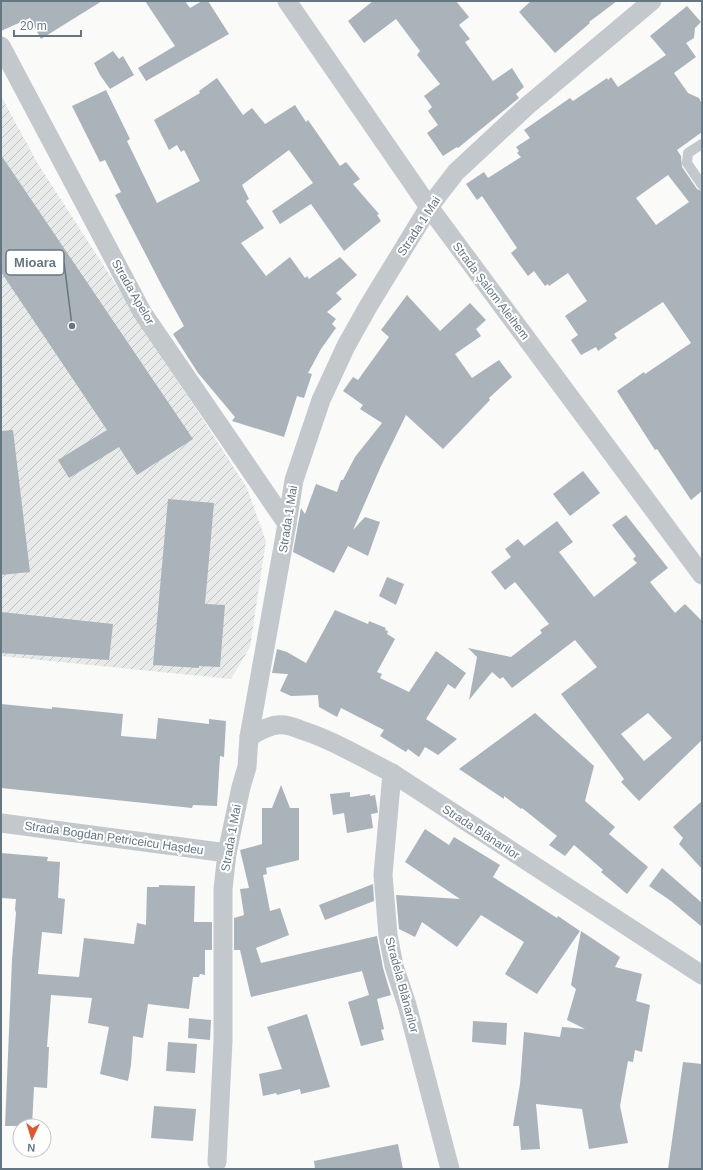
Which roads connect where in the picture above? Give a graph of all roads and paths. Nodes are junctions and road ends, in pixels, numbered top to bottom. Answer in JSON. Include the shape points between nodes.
{"nodes":[{"id":1,"x":287,"y":1,"type":"edge"},
{"id":2,"x":652,"y":1,"type":"edge"},
{"id":3,"x":1,"y":46,"type":"edge"},
{"id":4,"x":702,"y":144,"type":"edge"},
{"id":5,"x":702,"y":185,"type":"edge"},
{"id":6,"x":429,"y":207,"type":"junction"},
{"id":7,"x":287,"y":524,"type":"junction"},
{"id":8,"x":702,"y":575,"type":"edge"},
{"id":9,"x":249,"y":737,"type":"junction"},
{"id":10,"x":392,"y":773,"type":"junction"},
{"id":11,"x":1,"y":823,"type":"edge"},
{"id":12,"x":227,"y":853,"type":"junction"},
{"id":13,"x":702,"y":975,"type":"edge"},
{"id":14,"x":216,"y":1162,"type":"dead end"},
{"id":15,"x":450,"y":1169,"type":"edge"}],
"edges":[{"from":1,"to":6,"type":"street","name":"Strada Șalom Aleihem"},
{"from":2,"to":6,"type":"street","name":"Strada 1 Mai","via":[[527,106],[456,172]]},
{"from":3,"to":7,"type":"street","name":"Strada Apelor","via":[[142,312]]},
{"from":4,"to":5,"type":"lane","via":[[688,153],[687,164]]},
{"from":6,"to":7,"type":"street","name":"Strada 1 Mai","via":[[346,346],[321,400],[294,480]]},
{"from":6,"to":8,"type":"street","name":"Strada Șalom Aleihem"},
{"from":7,"to":9,"type":"street","name":"Strada 1 Mai"},
{"from":9,"to":10,"type":"street","name":"Strada Blănarilor","via":[[263,728],[278,725],[292,727],[312,733]]},
{"from":9,"to":12,"type":"street","name":"Strada 1 Mai","via":[[247,767]]},
{"from":10,"to":13,"type":"street","name":"Strada Blănarilor"},
{"from":10,"to":15,"type":"street","name":"Stradela Blănarilor","via":[[383,875],[388,935],[394,966],[407,1005]]},
{"from":11,"to":12,"type":"street","name":"Strada Bogdan Petriceicu Hașdeu"},
{"from":12,"to":14,"type":"street","name":"Strada 1 Mai","via":[[223,889],[223,1041]]}]}
